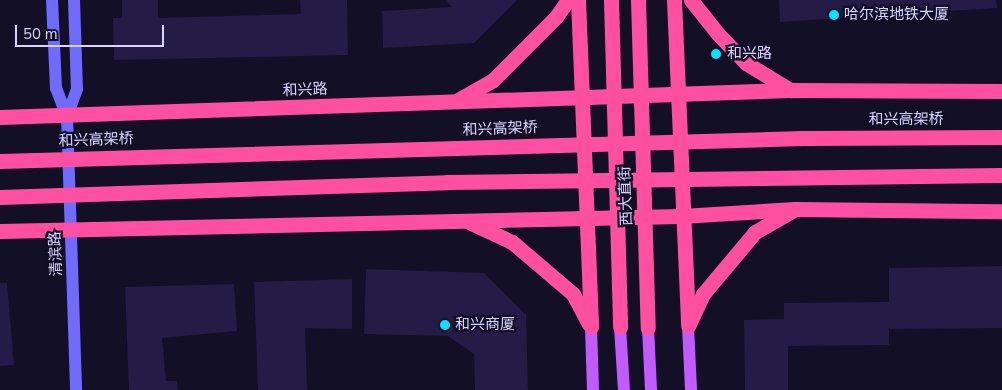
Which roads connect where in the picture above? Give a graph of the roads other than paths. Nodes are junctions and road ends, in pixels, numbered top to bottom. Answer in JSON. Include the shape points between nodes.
{"nodes":[{"id":1,"x":52,"y":0,"type":"edge"},
{"id":2,"x":74,"y":0,"type":"edge"},
{"id":3,"x":568,"y":0,"type":"edge"},
{"id":4,"x":578,"y":0,"type":"edge"},
{"id":5,"x":611,"y":0,"type":"edge"},
{"id":6,"x":638,"y":0,"type":"edge"},
{"id":7,"x":674,"y":0,"type":"edge"},
{"id":8,"x":691,"y":0,"type":"edge"},
{"id":9,"x":790,"y":90,"type":"junction"},
{"id":10,"x":1002,"y":91,"type":"edge"},
{"id":11,"x":679,"y":95,"type":"junction"},
{"id":12,"x":583,"y":98,"type":"junction"},
{"id":13,"x":454,"y":102,"type":"junction"},
{"id":14,"x":67,"y":116,"type":"junction"},
{"id":15,"x":0,"y":117,"type":"edge"},
{"id":16,"x":1002,"y":137,"type":"edge"},
{"id":17,"x":0,"y":161,"type":"edge"},
{"id":18,"x":1002,"y":175,"type":"edge"},
{"id":19,"x":0,"y":197,"type":"edge"},
{"id":20,"x":795,"y":209,"type":"junction"},
{"id":21,"x":1002,"y":211,"type":"edge"},
{"id":22,"x":682,"y":216,"type":"junction"},
{"id":23,"x":588,"y":218,"type":"junction"},
{"id":24,"x":467,"y":221,"type":"junction"},
{"id":25,"x":71,"y":229,"type":"junction"},
{"id":26,"x":0,"y":231,"type":"edge"},
{"id":27,"x":688,"y":326,"type":"junction"},
{"id":28,"x":620,"y":327,"type":"joint"},
{"id":29,"x":591,"y":328,"type":"junction"},
{"id":30,"x":648,"y":328,"type":"joint"},
{"id":31,"x":76,"y":390,"type":"edge"},
{"id":32,"x":593,"y":390,"type":"edge"},
{"id":33,"x":624,"y":390,"type":"edge"},
{"id":34,"x":651,"y":390,"type":"edge"},
{"id":35,"x":691,"y":390,"type":"edge"}],
"edges":[{"from":1,"to":14,"type":"main road","name":"清滨路","via":[[56,88]]},
{"from":2,"to":14,"type":"main road","name":"清滨路","via":[[77,89]]},
{"from":3,"to":13,"type":"highway","via":[[556,17],[493,80]]},
{"from":4,"to":12,"type":"highway"},
{"from":5,"to":28,"type":"highway","name":"西大直街","bridge":true},
{"from":6,"to":30,"type":"highway","name":"西大直街","bridge":true},
{"from":7,"to":11,"type":"highway"},
{"from":8,"to":9,"type":"highway","via":[[746,63]]},
{"from":9,"to":10,"type":"highway","name":"和兴路"},
{"from":9,"to":11,"type":"highway","name":"和兴路"},
{"from":11,"to":12,"type":"highway","name":"和兴路"},
{"from":11,"to":22,"type":"highway"},
{"from":12,"to":13,"type":"highway","name":"和兴路"},
{"from":12,"to":23,"type":"highway"},
{"from":13,"to":14,"type":"highway","name":"和兴路"},
{"from":14,"to":15,"type":"highway","name":"和兴路"},
{"from":14,"to":25,"type":"main road","name":"清滨路"},
{"from":16,"to":17,"type":"highway","name":"和兴高架桥","bridge":true,"via":[[803,138]]},
{"from":18,"to":19,"type":"highway","bridge":true,"via":[[457,182]]},
{"from":20,"to":21,"type":"highway"},
{"from":20,"to":22,"type":"highway"},
{"from":20,"to":27,"type":"highway","via":[[755,232],[703,294]]},
{"from":22,"to":23,"type":"highway"},
{"from":22,"to":27,"type":"highway"},
{"from":23,"to":24,"type":"highway"},
{"from":23,"to":29,"type":"highway"},
{"from":24,"to":25,"type":"highway"},
{"from":24,"to":29,"type":"highway","via":[[512,242],[572,294]]},
{"from":25,"to":26,"type":"highway"},
{"from":25,"to":31,"type":"main road","name":"清滨路"},
{"from":27,"to":35,"type":"main road"},
{"from":28,"to":33,"type":"main road","name":"西大直街"},
{"from":29,"to":32,"type":"main road"},
{"from":30,"to":34,"type":"main road","name":"西大直街"}]}
